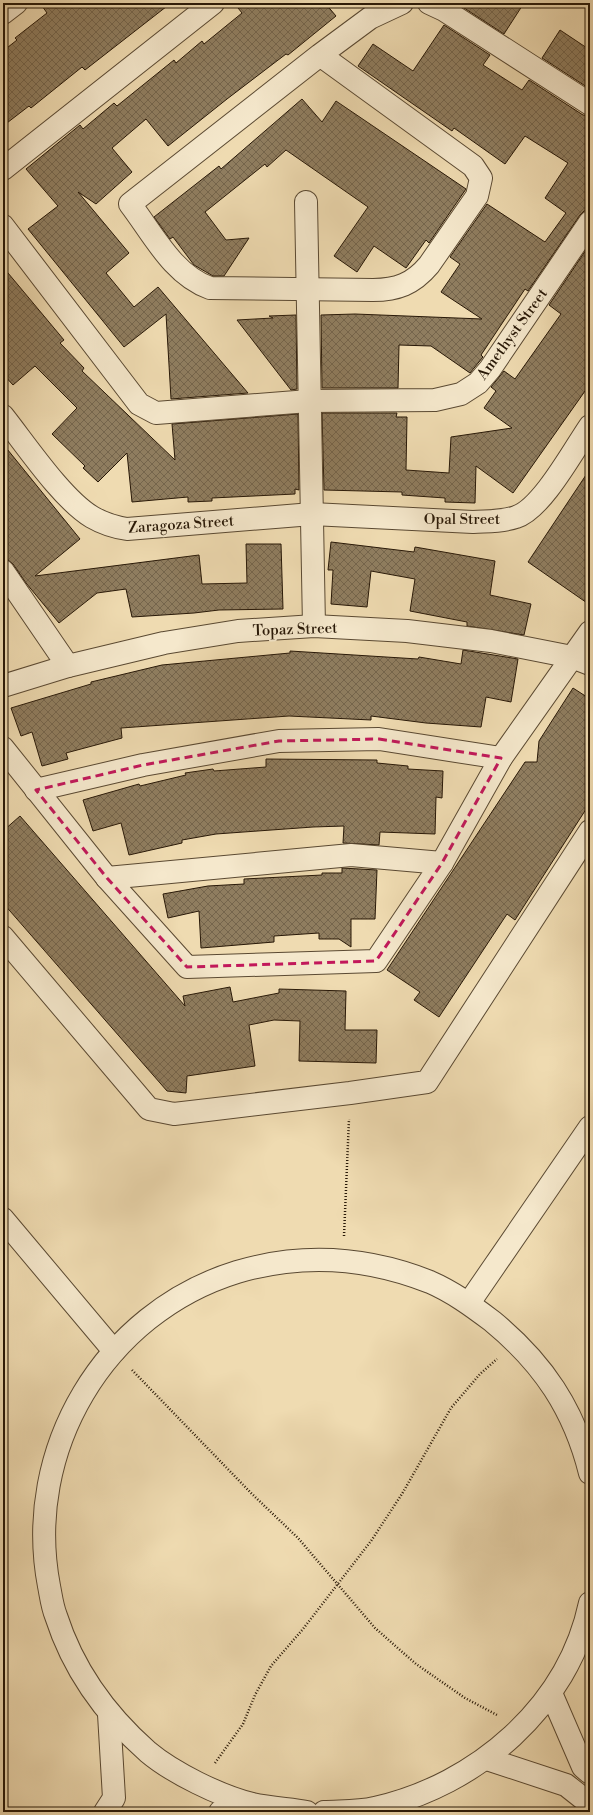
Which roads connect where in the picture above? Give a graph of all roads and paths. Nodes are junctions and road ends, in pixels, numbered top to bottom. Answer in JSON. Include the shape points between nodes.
{"nodes":[{"id":1,"x":16,"y":3,"type":"edge"},
{"id":2,"x":213,"y":3,"type":"edge"},
{"id":3,"x":402,"y":3,"type":"edge"},
{"id":4,"x":429,"y":3,"type":"edge"},
{"id":5,"x":3,"y":12,"type":"edge"},
{"id":6,"x":320,"y":56,"type":"junction"},
{"id":7,"x":590,"y":104,"type":"edge"},
{"id":8,"x":3,"y":168,"type":"edge"},
{"id":9,"x":306,"y":202,"type":"dead end"},
{"id":10,"x":590,"y":222,"type":"edge"},
{"id":11,"x":3,"y":226,"type":"edge"},
{"id":12,"x":307,"y":289,"type":"junction"},
{"id":13,"x":310,"y":401,"type":"junction"},
{"id":14,"x":3,"y":416,"type":"edge"},
{"id":15,"x":590,"y":426,"type":"edge"},
{"id":16,"x":312,"y":514,"type":"junction"},
{"id":17,"x":3,"y":570,"type":"edge"},
{"id":18,"x":314,"y":626,"type":"junction"},
{"id":19,"x":590,"y":632,"type":"edge"},
{"id":20,"x":581,"y":661,"type":"edge"},
{"id":21,"x":68,"y":666,"type":"junction"},
{"id":22,"x":3,"y":686,"type":"edge"},
{"id":23,"x":3,"y":748,"type":"edge"},
{"id":24,"x":501,"y":758,"type":"junction"},
{"id":25,"x":36,"y":790,"type":"junction"},
{"id":26,"x":590,"y":831,"type":"edge"},
{"id":27,"x":442,"y":863,"type":"junction"},
{"id":28,"x":107,"y":878,"type":"junction"},
{"id":29,"x":3,"y":937,"type":"edge"},
{"id":30,"x":350,"y":1093,"type":"junction"},
{"id":31,"x":590,"y":1126,"type":"edge"},
{"id":32,"x":3,"y":1218,"type":"edge"},
{"id":33,"x":343,"y":1260,"type":"junction"},
{"id":34,"x":469,"y":1303,"type":"junction"},
{"id":35,"x":517,"y":1341,"type":"junction"},
{"id":36,"x":114,"y":1351,"type":"junction"},
{"id":37,"x":590,"y":1473,"type":"edge"},
{"id":38,"x":338,"y":1583,"type":"junction"},
{"id":39,"x":590,"y":1603,"type":"edge"},
{"id":40,"x":551,"y":1692,"type":"junction"},
{"id":41,"x":109,"y":1714,"type":"junction"},
{"id":42,"x":522,"y":1729,"type":"junction"},
{"id":43,"x":487,"y":1759,"type":"junction"},
{"id":44,"x":590,"y":1773,"type":"edge"},
{"id":45,"x":198,"y":1784,"type":"junction"},
{"id":46,"x":251,"y":1804,"type":"junction"},
{"id":47,"x":590,"y":1804,"type":"edge"},
{"id":48,"x":105,"y":1812,"type":"edge"},
{"id":49,"x":220,"y":1812,"type":"edge"},
{"id":50,"x":307,"y":1812,"type":"edge"},
{"id":51,"x":324,"y":1812,"type":"edge"}],
"edges":[{"from":1,"to":5,"type":"street"},
{"from":2,"to":8,"type":"street"},
{"from":3,"to":6,"type":"street","via":[[370,18]]},
{"from":4,"to":7,"type":"street","via":[[444,10]]},
{"from":6,"to":12,"type":"street","via":[[473,166],[481,178],[477,196],[421,275],[405,285],[390,290]]},
{"from":6,"to":12,"type":"street","via":[[130,204],[175,264],[200,284],[210,288]]},
{"from":9,"to":12,"type":"street"},
{"from":10,"to":13,"type":"street","name":"Amethyst Street","via":[[490,369],[478,383],[461,394],[435,400]]},
{"from":11,"to":13,"type":"street","name":"Amethyst Street","via":[[139,404],[156,413]]},
{"from":12,"to":13,"type":"street"},
{"from":13,"to":16,"type":"street"},
{"from":14,"to":16,"type":"street","name":"Zaragoza Street","via":[[76,504],[92,517],[108,525],[127,529]]},
{"from":15,"to":16,"type":"street","name":"Opal Street","via":[[541,499],[517,517],[473,522]]},
{"from":16,"to":18,"type":"street"},
{"from":17,"to":21,"type":"street"},
{"from":18,"to":20,"type":"street","name":"Topaz Street","via":[[407,631],[491,640]]},
{"from":18,"to":21,"type":"street","name":"Topaz Street","via":[[238,631],[164,643]]},
{"from":19,"to":20,"type":"street"},
{"from":20,"to":24,"type":"street"},
{"from":21,"to":22,"type":"street","name":"Topaz Street"},
{"from":23,"to":25,"type":"street"},
{"from":24,"to":25,"type":"street","via":[[379,739],[279,741],[143,765]]},
{"from":24,"to":27,"type":"street"},
{"from":25,"to":28,"type":"street"},
{"from":26,"to":30,"type":"street","via":[[427,1082]]},
{"from":27,"to":28,"type":"street","via":[[351,855]]},
{"from":27,"to":28,"type":"street","via":[[376,961],[187,967]]},
{"from":29,"to":30,"type":"street","via":[[149,1109],[174,1114]]},
{"from":30,"to":33,"type":"path"},
{"from":31,"to":34,"type":"street"},
{"from":32,"to":36,"type":"street"},
{"from":33,"to":34,"type":"street","via":[[376,1265],[408,1274]]},
{"from":33,"to":36,"type":"street","via":[[301,1260],[258,1266],[217,1278],[180,1297],[144,1321]]},
{"from":34,"to":35,"type":"street"},
{"from":35,"to":37,"type":"street","via":[[545,1374],[567,1410],[584,1449]]},
{"from":35,"to":38,"type":"path","via":[[480,1374],[451,1408],[402,1494],[371,1541]]},
{"from":36,"to":38,"type":"path","via":[[177,1418],[298,1538]]},
{"from":36,"to":41,"type":"street","via":[[80,1396],[60,1441],[45,1510],[44,1560],[55,1615],[77,1667]]},
{"from":38,"to":42,"type":"path","via":[[375,1628],[416,1664],[465,1698]]},
{"from":38,"to":45,"type":"path","via":[[303,1630],[271,1666],[243,1724]]},
{"from":39,"to":40,"type":"street","via":[[572,1655]]},
{"from":40,"to":42,"type":"street"},
{"from":40,"to":44,"type":"street","via":[[583,1767]]},
{"from":41,"to":45,"type":"street","via":[[150,1754]]},
{"from":41,"to":48,"type":"street","via":[[114,1798]]},
{"from":42,"to":43,"type":"street"},
{"from":43,"to":47,"type":"street","via":[[566,1785]]},
{"from":43,"to":51,"type":"street","via":[[434,1790],[375,1808]]},
{"from":45,"to":46,"type":"street"},
{"from":46,"to":49,"type":"street"},
{"from":46,"to":50,"type":"street"}]}
